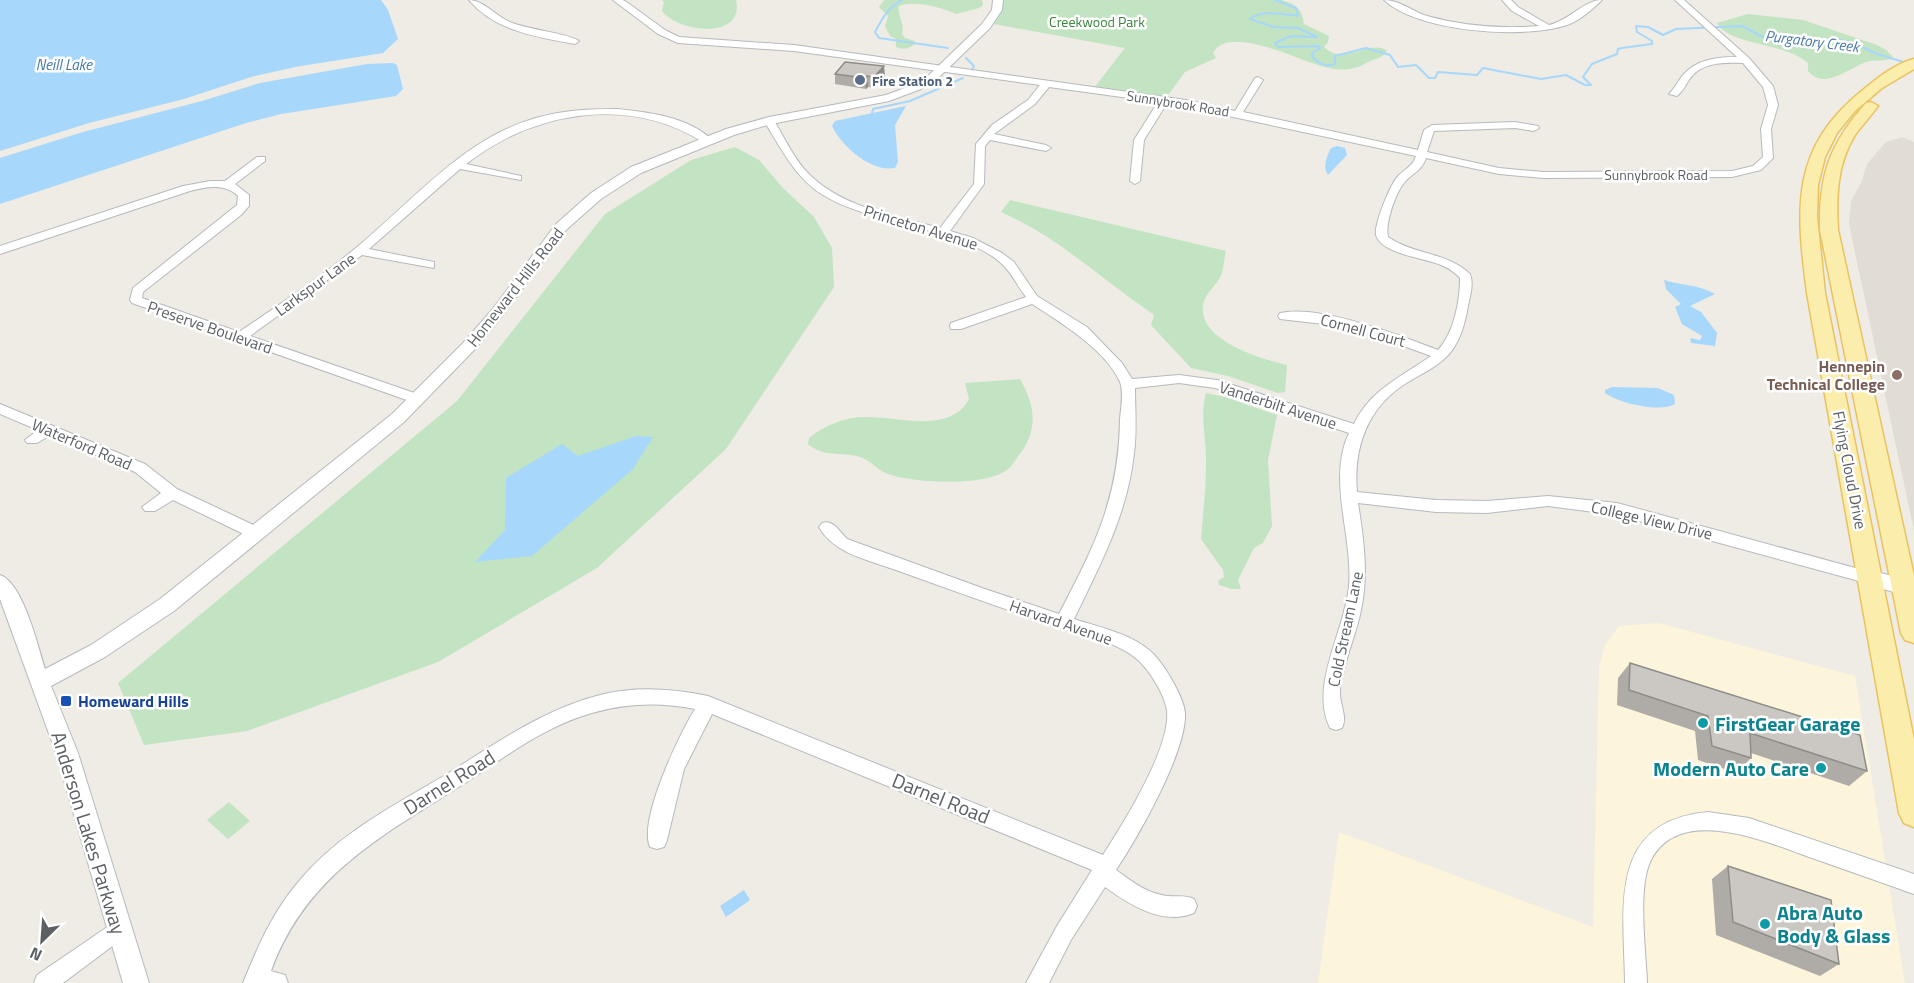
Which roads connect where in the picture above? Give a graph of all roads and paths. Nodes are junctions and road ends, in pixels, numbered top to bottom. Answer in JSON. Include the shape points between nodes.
{"nodes":[{"id":1,"x":617,"y":0,"type":"edge"},
{"id":2,"x":998,"y":0,"type":"edge"},
{"id":3,"x":1388,"y":0,"type":"edge"},
{"id":4,"x":1506,"y":0,"type":"edge"},
{"id":5,"x":1598,"y":0,"type":"edge"},
{"id":6,"x":1679,"y":0,"type":"edge"},
{"id":7,"x":478,"y":2,"type":"edge"},
{"id":8,"x":1547,"y":27,"type":"junction"},
{"id":9,"x":575,"y":41,"type":"dead end"},
{"id":10,"x":1746,"y":60,"type":"junction"},
{"id":11,"x":1914,"y":63,"type":"edge"},
{"id":12,"x":941,"y":69,"type":"junction"},
{"id":13,"x":1914,"y":76,"type":"edge"},
{"id":14,"x":1258,"y":80,"type":"dead end"},
{"id":15,"x":1046,"y":84,"type":"junction"},
{"id":16,"x":1674,"y":94,"type":"dead end"},
{"id":17,"x":1164,"y":100,"type":"junction"},
{"id":18,"x":1865,"y":103,"type":"junction"},
{"id":19,"x":1238,"y":113,"type":"junction"},
{"id":20,"x":769,"y":121,"type":"junction"},
{"id":21,"x":1534,"y":128,"type":"dead end"},
{"id":22,"x":987,"y":136,"type":"junction"},
{"id":23,"x":707,"y":140,"type":"junction"},
{"id":24,"x":1046,"y":148,"type":"dead end"},
{"id":25,"x":1423,"y":153,"type":"junction"},
{"id":26,"x":261,"y":159,"type":"dead end"},
{"id":27,"x":457,"y":165,"type":"junction"},
{"id":28,"x":517,"y":178,"type":"dead end"},
{"id":29,"x":1135,"y":181,"type":"dead end"},
{"id":30,"x":227,"y":185,"type":"junction"},
{"id":31,"x":943,"y":232,"type":"junction"},
{"id":32,"x":0,"y":250,"type":"edge"},
{"id":33,"x":361,"y":251,"type":"junction"},
{"id":34,"x":430,"y":265,"type":"dead end"},
{"id":35,"x":1033,"y":299,"type":"junction"},
{"id":36,"x":1284,"y":316,"type":"dead end"},
{"id":37,"x":956,"y":326,"type":"dead end"},
{"id":38,"x":240,"y":337,"type":"junction"},
{"id":39,"x":1439,"y":355,"type":"junction"},
{"id":40,"x":1128,"y":384,"type":"junction"},
{"id":41,"x":418,"y":399,"type":"junction"},
{"id":42,"x":0,"y":409,"type":"edge"},
{"id":43,"x":49,"y":429,"type":"junction"},
{"id":44,"x":1356,"y":430,"type":"junction"},
{"id":45,"x":32,"y":440,"type":"dead end"},
{"id":46,"x":172,"y":493,"type":"junction"},
{"id":47,"x":1348,"y":497,"type":"junction"},
{"id":48,"x":150,"y":507,"type":"dead end"},
{"id":49,"x":828,"y":527,"type":"dead end"},
{"id":50,"x":256,"y":533,"type":"junction"},
{"id":51,"x":1870,"y":578,"type":"junction"},
{"id":52,"x":0,"y":583,"type":"edge"},
{"id":53,"x":1909,"y":589,"type":"edge"},
{"id":54,"x":1064,"y":621,"type":"junction"},
{"id":55,"x":1914,"y":633,"type":"edge"},
{"id":56,"x":39,"y":682,"type":"junction"},
{"id":57,"x":708,"y":704,"type":"junction"},
{"id":58,"x":1336,"y":722,"type":"dead end"},
{"id":59,"x":1914,"y":813,"type":"edge"},
{"id":60,"x":657,"y":840,"type":"dead end"},
{"id":61,"x":1104,"y":869,"type":"junction"},
{"id":62,"x":1914,"y":884,"type":"edge"},
{"id":63,"x":1186,"y":906,"type":"dead end"},
{"id":64,"x":119,"y":929,"type":"junction"},
{"id":65,"x":263,"y":981,"type":"edge"},
{"id":66,"x":45,"y":983,"type":"edge"},
{"id":67,"x":136,"y":983,"type":"edge"},
{"id":68,"x":1037,"y":983,"type":"edge"},
{"id":69,"x":1636,"y":983,"type":"edge"}],
"edges":[{"from":1,"to":12,"type":"street","name":"Sunnybrook Road","via":[[661,33],[678,40],[774,46]]},
{"from":2,"to":12,"type":"street","name":"Homeward Hills Road","via":[[997,10],[986,26]]},
{"from":3,"to":8,"type":"street","via":[[1417,15],[1475,28],[1516,32]]},
{"from":4,"to":8,"type":"street"},
{"from":5,"to":8,"type":"street","via":[[1570,21]]},
{"from":6,"to":10,"type":"street"},
{"from":7,"to":9,"type":"street","via":[[495,18]]},
{"from":10,"to":16,"type":"street","via":[[1703,63]]},
{"from":10,"to":25,"type":"street","name":"Sunnybrook Road","via":[[1768,86],[1773,105],[1767,129],[1768,158],[1748,172],[1522,174]]},
{"from":11,"to":18,"type":"main road","name":"Flying Cloud Drive","via":[[1888,77]]},
{"from":12,"to":15,"type":"street","name":"Sunnybrook Road"},
{"from":12,"to":20,"type":"street","name":"Homeward Hills Road","via":[[917,87],[889,98]]},
{"from":13,"to":18,"type":"main road","name":"Flying Cloud Drive"},
{"from":14,"to":19,"type":"street"},
{"from":15,"to":17,"type":"street","name":"Sunnybrook Road"},
{"from":15,"to":22,"type":"street","via":[[1034,101],[1002,120]]},
{"from":17,"to":19,"type":"street","name":"Sunnybrook Road"},
{"from":17,"to":29,"type":"street","via":[[1139,140]]},
{"from":18,"to":51,"type":"main road","name":"Flying Cloud Drive","via":[[1839,119],[1817,156],[1807,207],[1816,293]]},
{"from":18,"to":53,"type":"main road","name":"Flying Cloud Drive","via":[[1840,148],[1828,183],[1827,204],[1833,252]]},
{"from":19,"to":25,"type":"street","name":"Sunnybrook Road"},
{"from":20,"to":23,"type":"street","name":"Homeward Hills Road"},
{"from":20,"to":31,"type":"street","name":"Princeton Avenue","via":[[801,172],[827,193],[864,211]]},
{"from":21,"to":25,"type":"street","name":"Cold Stream Lane","via":[[1432,128]]},
{"from":22,"to":24,"type":"street"},
{"from":22,"to":31,"type":"street","via":[[980,146],[979,184]]},
{"from":23,"to":27,"type":"street","name":"Larkspur Lane","via":[[690,129],[658,118],[584,111],[551,115],[520,125]]},
{"from":23,"to":41,"type":"street","name":"Homeward Hills Road","via":[[636,170],[576,212],[554,235],[497,313]]},
{"from":25,"to":39,"type":"street","name":"Cold Stream Lane","via":[[1415,170],[1395,188],[1380,234],[1381,242],[1445,261],[1466,278],[1456,331]]},
{"from":26,"to":30,"type":"street"},
{"from":27,"to":28,"type":"street"},
{"from":27,"to":33,"type":"street","name":"Larkspur Lane"},
{"from":30,"to":32,"type":"street","via":[[187,188]]},
{"from":30,"to":38,"type":"street","name":"Preserve Boulevard","via":[[244,195],[243,206],[237,213],[133,292],[141,303]]},
{"from":31,"to":35,"type":"street","name":"Princeton Avenue","via":[[998,255],[1010,265]]},
{"from":33,"to":34,"type":"street","name":"Larkspur Lane"},
{"from":33,"to":38,"type":"street","name":"Larkspur Lane"},
{"from":35,"to":37,"type":"street"},
{"from":35,"to":40,"type":"street","name":"Princeton Avenue","via":[[1083,330],[1117,366]]},
{"from":36,"to":39,"type":"street","name":"Cornell Court","via":[[1310,316],[1386,335]]},
{"from":38,"to":41,"type":"street","name":"Preserve Boulevard"},
{"from":39,"to":44,"type":"street","name":"Cold Stream Lane","via":[[1388,389]]},
{"from":40,"to":44,"type":"street","name":"Vanderbilt Avenue","via":[[1179,379],[1217,384]]},
{"from":40,"to":54,"type":"street","via":[[1127,453],[1114,514]]},
{"from":41,"to":50,"type":"street","name":"Homeward Hills Road"},
{"from":42,"to":43,"type":"street","name":"Waterford Road"},
{"from":43,"to":45,"type":"street"},
{"from":43,"to":46,"type":"street","name":"Waterford Road","via":[[140,468]]},
{"from":44,"to":47,"type":"street","name":"Cold Stream Lane","via":[[1347,458]]},
{"from":46,"to":48,"type":"street"},
{"from":46,"to":50,"type":"street","name":"Waterford Road"},
{"from":47,"to":51,"type":"street","name":"College View Drive","via":[[1436,507],[1548,501],[1607,507]]},
{"from":47,"to":58,"type":"street","name":"Cold Stream Lane","via":[[1359,561],[1357,587],[1331,691]]},
{"from":49,"to":54,"type":"street","name":"Harvard Avenue","via":[[841,543],[976,594]]},
{"from":50,"to":56,"type":"street","name":"Homeward Hills Road","via":[[129,632]]},
{"from":51,"to":53,"type":"street","name":"College View Drive"},
{"from":51,"to":59,"type":"main road","name":"Flying Cloud Drive"},
{"from":52,"to":56,"type":"street","name":"Anderson Lakes Parkway","via":[[23,630]]},
{"from":53,"to":55,"type":"main road","name":"Flying Cloud Drive"},
{"from":54,"to":61,"type":"street","name":"Harvard Avenue","via":[[1118,640],[1144,655],[1164,682],[1176,710],[1175,730],[1146,802]]},
{"from":56,"to":64,"type":"street","name":"Anderson Lakes Parkway","via":[[67,753]]},
{"from":57,"to":60,"type":"street","via":[[682,747],[670,778]]},
{"from":57,"to":61,"type":"street","name":"Darnel Road"},
{"from":57,"to":65,"type":"street","name":"Darnel Road","via":[[660,696],[627,698],[556,718],[522,736],[340,853],[288,913],[268,948]]},
{"from":61,"to":63,"type":"street","name":"Darnel Road","via":[[1159,907]]},
{"from":61,"to":68,"type":"street"},
{"from":62,"to":69,"type":"street","via":[[1758,830],[1696,822],[1672,828],[1653,841],[1641,860],[1636,884]]},
{"from":64,"to":66,"type":"street"},
{"from":64,"to":67,"type":"street","name":"Anderson Lakes Parkway"}]}
